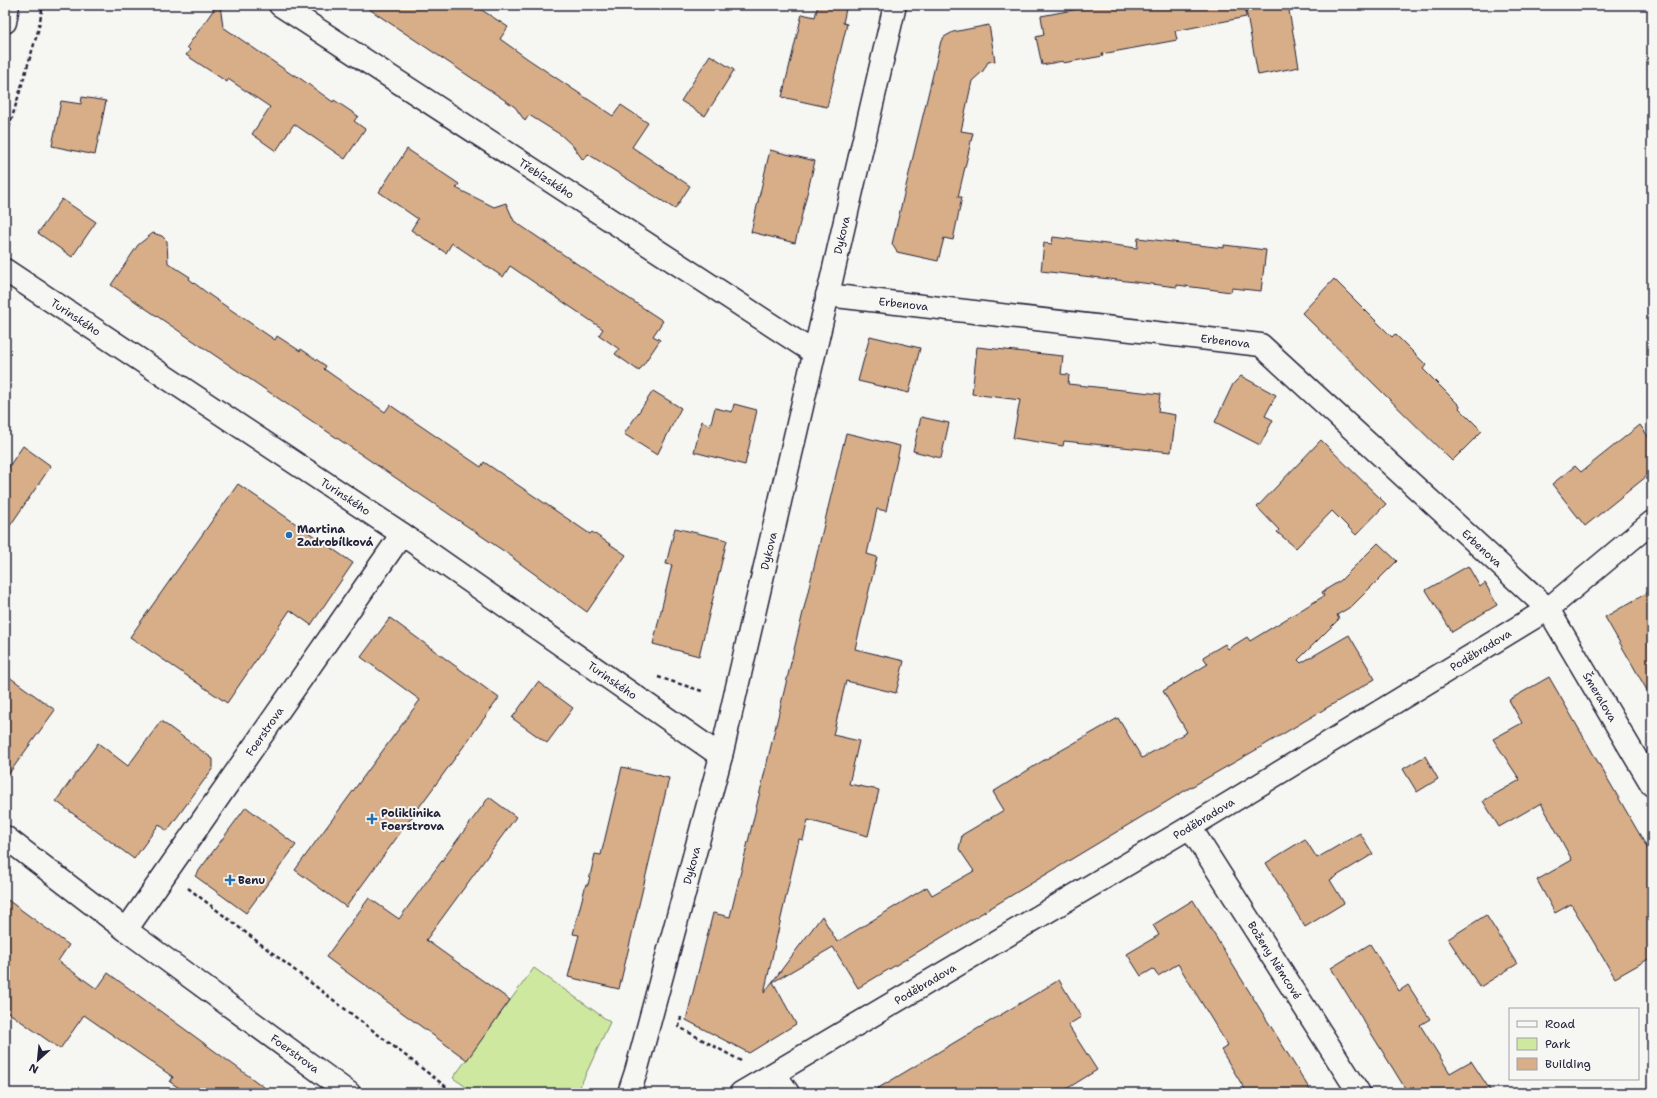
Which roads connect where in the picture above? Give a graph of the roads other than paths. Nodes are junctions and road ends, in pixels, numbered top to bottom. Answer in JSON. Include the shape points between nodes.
{"nodes":[{"id":1,"x":8,"y":5,"type":"edge"},
{"id":2,"x":280,"y":5,"type":"edge"},
{"id":3,"x":895,"y":5,"type":"edge"},
{"id":4,"x":5,"y":22,"type":"edge"},
{"id":5,"x":5,"y":270,"type":"edge"},
{"id":6,"x":827,"y":295,"type":"junction"},
{"id":7,"x":813,"y":352,"type":"junction"},
{"id":8,"x":1652,"y":522,"type":"edge"},
{"id":9,"x":402,"y":534,"type":"junction"},
{"id":10,"x":1548,"y":609,"type":"junction"},
{"id":11,"x":721,"y":756,"type":"junction"},
{"id":12,"x":1652,"y":785,"type":"edge"},
{"id":13,"x":1190,"y":827,"type":"junction"},
{"id":14,"x":5,"y":838,"type":"edge"},
{"id":15,"x":126,"y":930,"type":"junction"},
{"id":16,"x":775,"y":1074,"type":"junction"},
{"id":17,"x":349,"y":1093,"type":"edge"},
{"id":18,"x":629,"y":1093,"type":"edge"},
{"id":19,"x":741,"y":1093,"type":"edge"},
{"id":20,"x":788,"y":1093,"type":"edge"},
{"id":21,"x":1359,"y":1093,"type":"edge"}],
"edges":[{"from":1,"to":4,"type":"street"},
{"from":2,"to":7,"type":"street","name":"Třebízského"},
{"from":3,"to":6,"type":"street","name":"Dykova"},
{"from":5,"to":9,"type":"street","name":"Turinského"},
{"from":6,"to":7,"type":"street","name":"Dykova"},
{"from":6,"to":10,"type":"street","name":"Erbenova","via":[[1261,345]]},
{"from":7,"to":11,"type":"street","name":"Dykova"},
{"from":8,"to":10,"type":"street","name":"Poděbradova"},
{"from":9,"to":11,"type":"street","name":"Turinského"},
{"from":9,"to":15,"type":"street","name":"Foerstrova"},
{"from":10,"to":12,"type":"street","name":"Šmeralova"},
{"from":10,"to":13,"type":"street","name":"Poděbradova"},
{"from":11,"to":18,"type":"street","name":"Dykova"},
{"from":13,"to":16,"type":"street","name":"Poděbradova"},
{"from":13,"to":21,"type":"street","name":"Boženy Němcové"},
{"from":14,"to":15,"type":"street","name":"Foerstrova"},
{"from":15,"to":17,"type":"street","name":"Foerstrova"},
{"from":16,"to":19,"type":"street","name":"Poděbradova"},
{"from":16,"to":20,"type":"street"}]}
